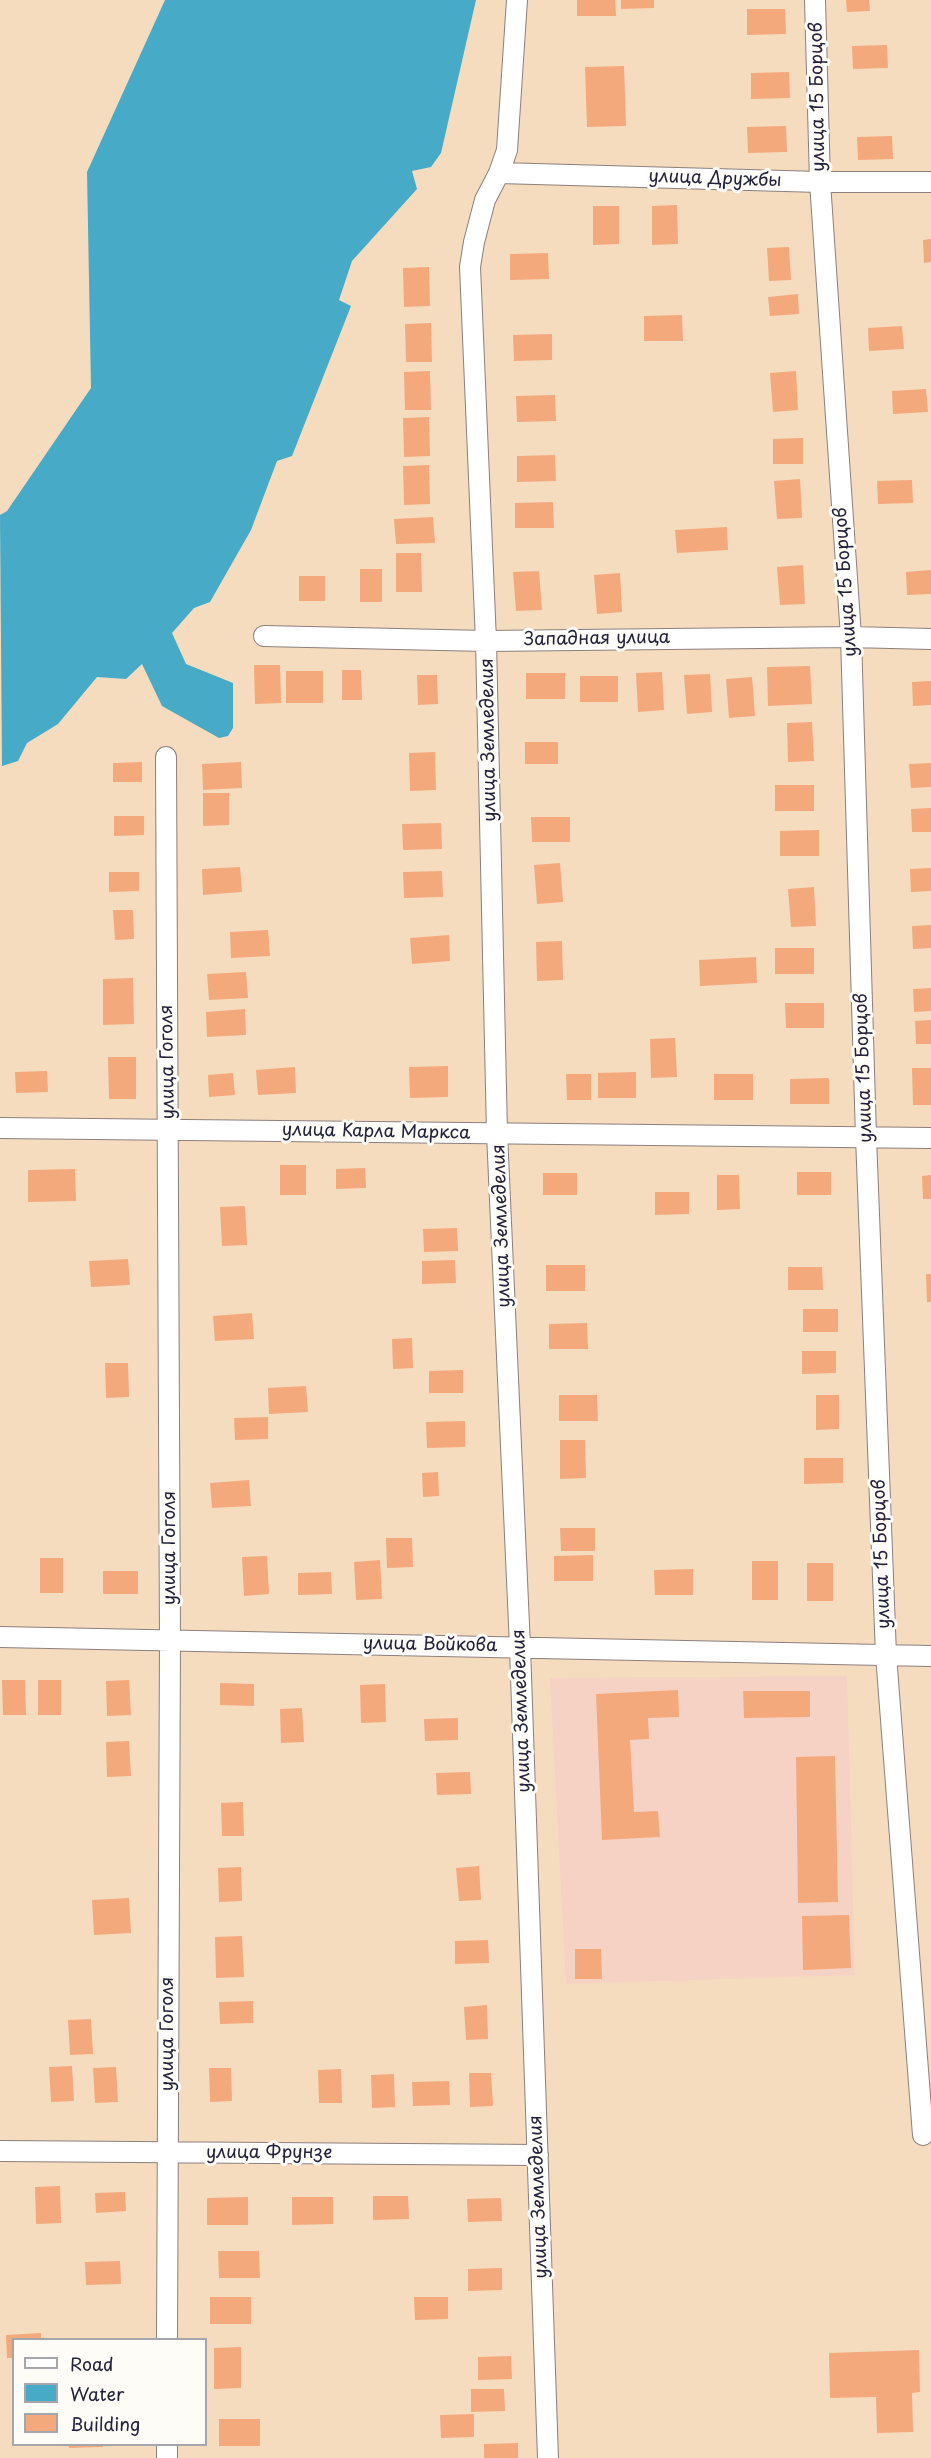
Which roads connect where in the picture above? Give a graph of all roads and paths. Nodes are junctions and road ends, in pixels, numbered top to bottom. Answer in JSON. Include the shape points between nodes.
{"nodes":[{"id":1,"x":517,"y":0,"type":"edge"},
{"id":2,"x":815,"y":0,"type":"edge"},
{"id":3,"x":499,"y":173,"type":"junction"},
{"id":4,"x":819,"y":182,"type":"junction"},
{"id":5,"x":931,"y":182,"type":"edge"},
{"id":6,"x":264,"y":636,"type":"dead end"},
{"id":7,"x":851,"y":637,"type":"junction"},
{"id":8,"x":931,"y":639,"type":"edge"},
{"id":9,"x":486,"y":641,"type":"junction"},
{"id":10,"x":165,"y":757,"type":"dead end"},
{"id":11,"x":0,"y":1128,"type":"edge"},
{"id":12,"x":169,"y":1130,"type":"junction"},
{"id":13,"x":498,"y":1133,"type":"junction"},
{"id":14,"x":866,"y":1137,"type":"junction"},
{"id":15,"x":931,"y":1138,"type":"edge"},
{"id":16,"x":0,"y":1636,"type":"edge"},
{"id":17,"x":170,"y":1640,"type":"junction"},
{"id":18,"x":520,"y":1647,"type":"junction"},
{"id":19,"x":886,"y":1655,"type":"junction"},
{"id":20,"x":931,"y":1656,"type":"edge"},
{"id":21,"x":922,"y":2136,"type":"dead end"},
{"id":22,"x":0,"y":2151,"type":"edge"},
{"id":23,"x":168,"y":2152,"type":"junction"},
{"id":24,"x":538,"y":2155,"type":"junction"},
{"id":25,"x":167,"y":2338,"type":"edge"},
{"id":26,"x":548,"y":2458,"type":"edge"}],
"edges":[{"from":1,"to":3,"type":"street","name":"улица Земледелия","via":[[507,150]]},
{"from":2,"to":4,"type":"street","name":"улица 15 Борцов"},
{"from":3,"to":4,"type":"street","name":"улица Дружбы"},
{"from":3,"to":9,"type":"street","name":"улица Земледелия","via":[[484,200],[470,267]]},
{"from":4,"to":5,"type":"street","name":"улица Дружбы"},
{"from":4,"to":7,"type":"street","name":"улица 15 Борцов"},
{"from":6,"to":9,"type":"street","name":"Западная улица"},
{"from":7,"to":8,"type":"street","name":"Западная улица"},
{"from":7,"to":9,"type":"street","name":"Западная улица"},
{"from":7,"to":14,"type":"street","name":"улица 15 Борцов"},
{"from":9,"to":13,"type":"street","name":"улица Земледелия"},
{"from":10,"to":12,"type":"street","name":"улица Гоголя"},
{"from":11,"to":12,"type":"street","name":"улица Карла Маркса"},
{"from":12,"to":13,"type":"street","name":"улица Карла Маркса"},
{"from":12,"to":17,"type":"street","name":"улица Гоголя"},
{"from":13,"to":14,"type":"street","name":"улица Карла Маркса"},
{"from":13,"to":18,"type":"street","name":"улица Земледелия"},
{"from":14,"to":15,"type":"street","name":"улица Карла Маркса"},
{"from":14,"to":19,"type":"street","name":"улица 15 Борцов"},
{"from":16,"to":17,"type":"street","name":"улица Войкова"},
{"from":17,"to":18,"type":"street","name":"улица Войкова"},
{"from":17,"to":23,"type":"street","name":"улица Гоголя"},
{"from":18,"to":19,"type":"street","name":"улица Войкова"},
{"from":18,"to":24,"type":"street","name":"улица Земледелия"},
{"from":19,"to":20,"type":"street","name":"улица Войкова"},
{"from":19,"to":21,"type":"street","name":"улица 15 Борцов"},
{"from":22,"to":23,"type":"street","name":"улица Фрунзе"},
{"from":23,"to":24,"type":"street","name":"улица Фрунзе"},
{"from":23,"to":25,"type":"street","name":"улица Гоголя"},
{"from":24,"to":26,"type":"street","name":"улица Земледелия"}]}
